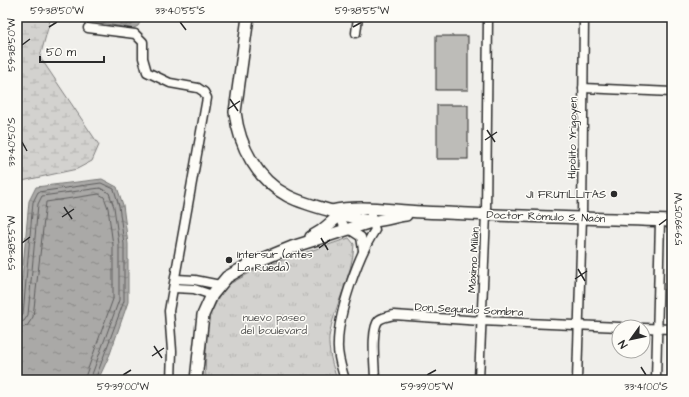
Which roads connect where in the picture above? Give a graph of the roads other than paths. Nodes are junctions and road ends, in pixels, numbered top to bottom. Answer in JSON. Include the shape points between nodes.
{"nodes":[{"id":1,"x":248,"y":17,"type":"edge"},
{"id":2,"x":358,"y":17,"type":"edge"},
{"id":3,"x":488,"y":17,"type":"edge"},
{"id":4,"x":584,"y":17,"type":"edge"},
{"id":5,"x":88,"y":28,"type":"dead end"},
{"id":6,"x":356,"y":33,"type":"dead end"},
{"id":7,"x":583,"y":88,"type":"junction"},
{"id":8,"x":672,"y":92,"type":"edge"},
{"id":9,"x":369,"y":207,"type":"junction"},
{"id":10,"x":337,"y":212,"type":"junction"},
{"id":11,"x":421,"y":212,"type":"junction"},
{"id":12,"x":486,"y":214,"type":"junction"},
{"id":13,"x":582,"y":217,"type":"junction"},
{"id":14,"x":374,"y":221,"type":"junction"},
{"id":15,"x":660,"y":221,"type":"junction"},
{"id":16,"x":672,"y":221,"type":"edge"},
{"id":17,"x":329,"y":225,"type":"junction"},
{"id":18,"x":348,"y":230,"type":"junction"},
{"id":19,"x":292,"y":247,"type":"junction"},
{"id":20,"x":363,"y":251,"type":"junction"},
{"id":21,"x":176,"y":279,"type":"junction"},
{"id":22,"x":220,"y":285,"type":"junction"},
{"id":23,"x":174,"y":288,"type":"junction"},
{"id":24,"x":212,"y":295,"type":"junction"},
{"id":25,"x":481,"y":321,"type":"junction"},
{"id":26,"x":579,"y":325,"type":"junction"},
{"id":27,"x":611,"y":327,"type":"edge"},
{"id":28,"x":651,"y":328,"type":"edge"},
{"id":29,"x":657,"y":328,"type":"junction"},
{"id":30,"x":672,"y":329,"type":"edge"},
{"id":31,"x":171,"y":380,"type":"edge"},
{"id":32,"x":196,"y":380,"type":"edge"},
{"id":33,"x":345,"y":380,"type":"edge"},
{"id":34,"x":375,"y":380,"type":"edge"},
{"id":35,"x":479,"y":380,"type":"edge"},
{"id":36,"x":577,"y":380,"type":"edge"},
{"id":37,"x":656,"y":380,"type":"edge"}],
"edges":[{"from":1,"to":10,"type":"main road","via":[[235,112],[236,126],[242,144],[252,162],[273,186],[288,196]]},
{"from":2,"to":6,"type":"street"},
{"from":3,"to":12,"type":"street","name":"Máximo Millán"},
{"from":4,"to":7,"type":"street","name":"Hipólito Yrigoyen"},
{"from":5,"to":21,"type":"street","via":[[134,34],[143,42],[146,72],[170,83],[198,88],[207,98]]},
{"from":7,"to":8,"type":"street"},
{"from":7,"to":13,"type":"street","name":"Hipólito Yrigoyen"},
{"from":9,"to":10,"type":"main road","name":"Doctor Rómulo S. Naón"},
{"from":9,"to":11,"type":"main road","name":"Doctor Rómulo S. Naón"},
{"from":9,"to":14,"type":"street"},
{"from":10,"to":14,"type":"main road","name":"Doctor Rómulo S. Naón"},
{"from":10,"to":17,"type":"main road"},
{"from":10,"to":17,"type":"main road","via":[[330,219]]},
{"from":10,"to":18,"type":"street"},
{"from":11,"to":12,"type":"main road","name":"Doctor Rómulo S. Naón"},
{"from":11,"to":14,"type":"main road","name":"Doctor Rómulo S. Naón"},
{"from":12,"to":13,"type":"main road","name":"Doctor Rómulo S. Naón"},
{"from":12,"to":25,"type":"street","name":"Máximo Millán"},
{"from":13,"to":15,"type":"main road","name":"Doctor Rómulo S. Naón"},
{"from":13,"to":26,"type":"street","name":"Hipólito Yrigoyen"},
{"from":14,"to":18,"type":"main road"},
{"from":14,"to":20,"type":"street","via":[[375,230]]},
{"from":15,"to":16,"type":"main road","name":"Doctor Rómulo S. Naón"},
{"from":15,"to":29,"type":"street"},
{"from":17,"to":19,"type":"main road"},
{"from":18,"to":19,"type":"main road"},
{"from":18,"to":20,"type":"street","via":[[361,237]]},
{"from":19,"to":22,"type":"main road","via":[[248,265]]},
{"from":20,"to":33,"type":"street","via":[[345,304],[338,344]]},
{"from":21,"to":22,"type":"street"},
{"from":21,"to":23,"type":"street"},
{"from":22,"to":24,"type":"main road"},
{"from":23,"to":24,"type":"street","via":[[194,289]]},
{"from":23,"to":31,"type":"street","via":[[169,311]]},
{"from":24,"to":32,"type":"main road","via":[[201,327]]},
{"from":25,"to":26,"type":"street","name":"Don Segundo Sombra"},
{"from":25,"to":34,"type":"street","name":"Don Segundo Sombra","via":[[394,315],[379,320],[374,329]]},
{"from":25,"to":35,"type":"street","name":"Máximo Millán"},
{"from":26,"to":27,"type":"street","name":"Don Segundo Sombra"},
{"from":26,"to":36,"type":"street","name":"Hipólito Yrigoyen"},
{"from":28,"to":29,"type":"street"},
{"from":29,"to":30,"type":"street"},
{"from":29,"to":37,"type":"street"}]}
